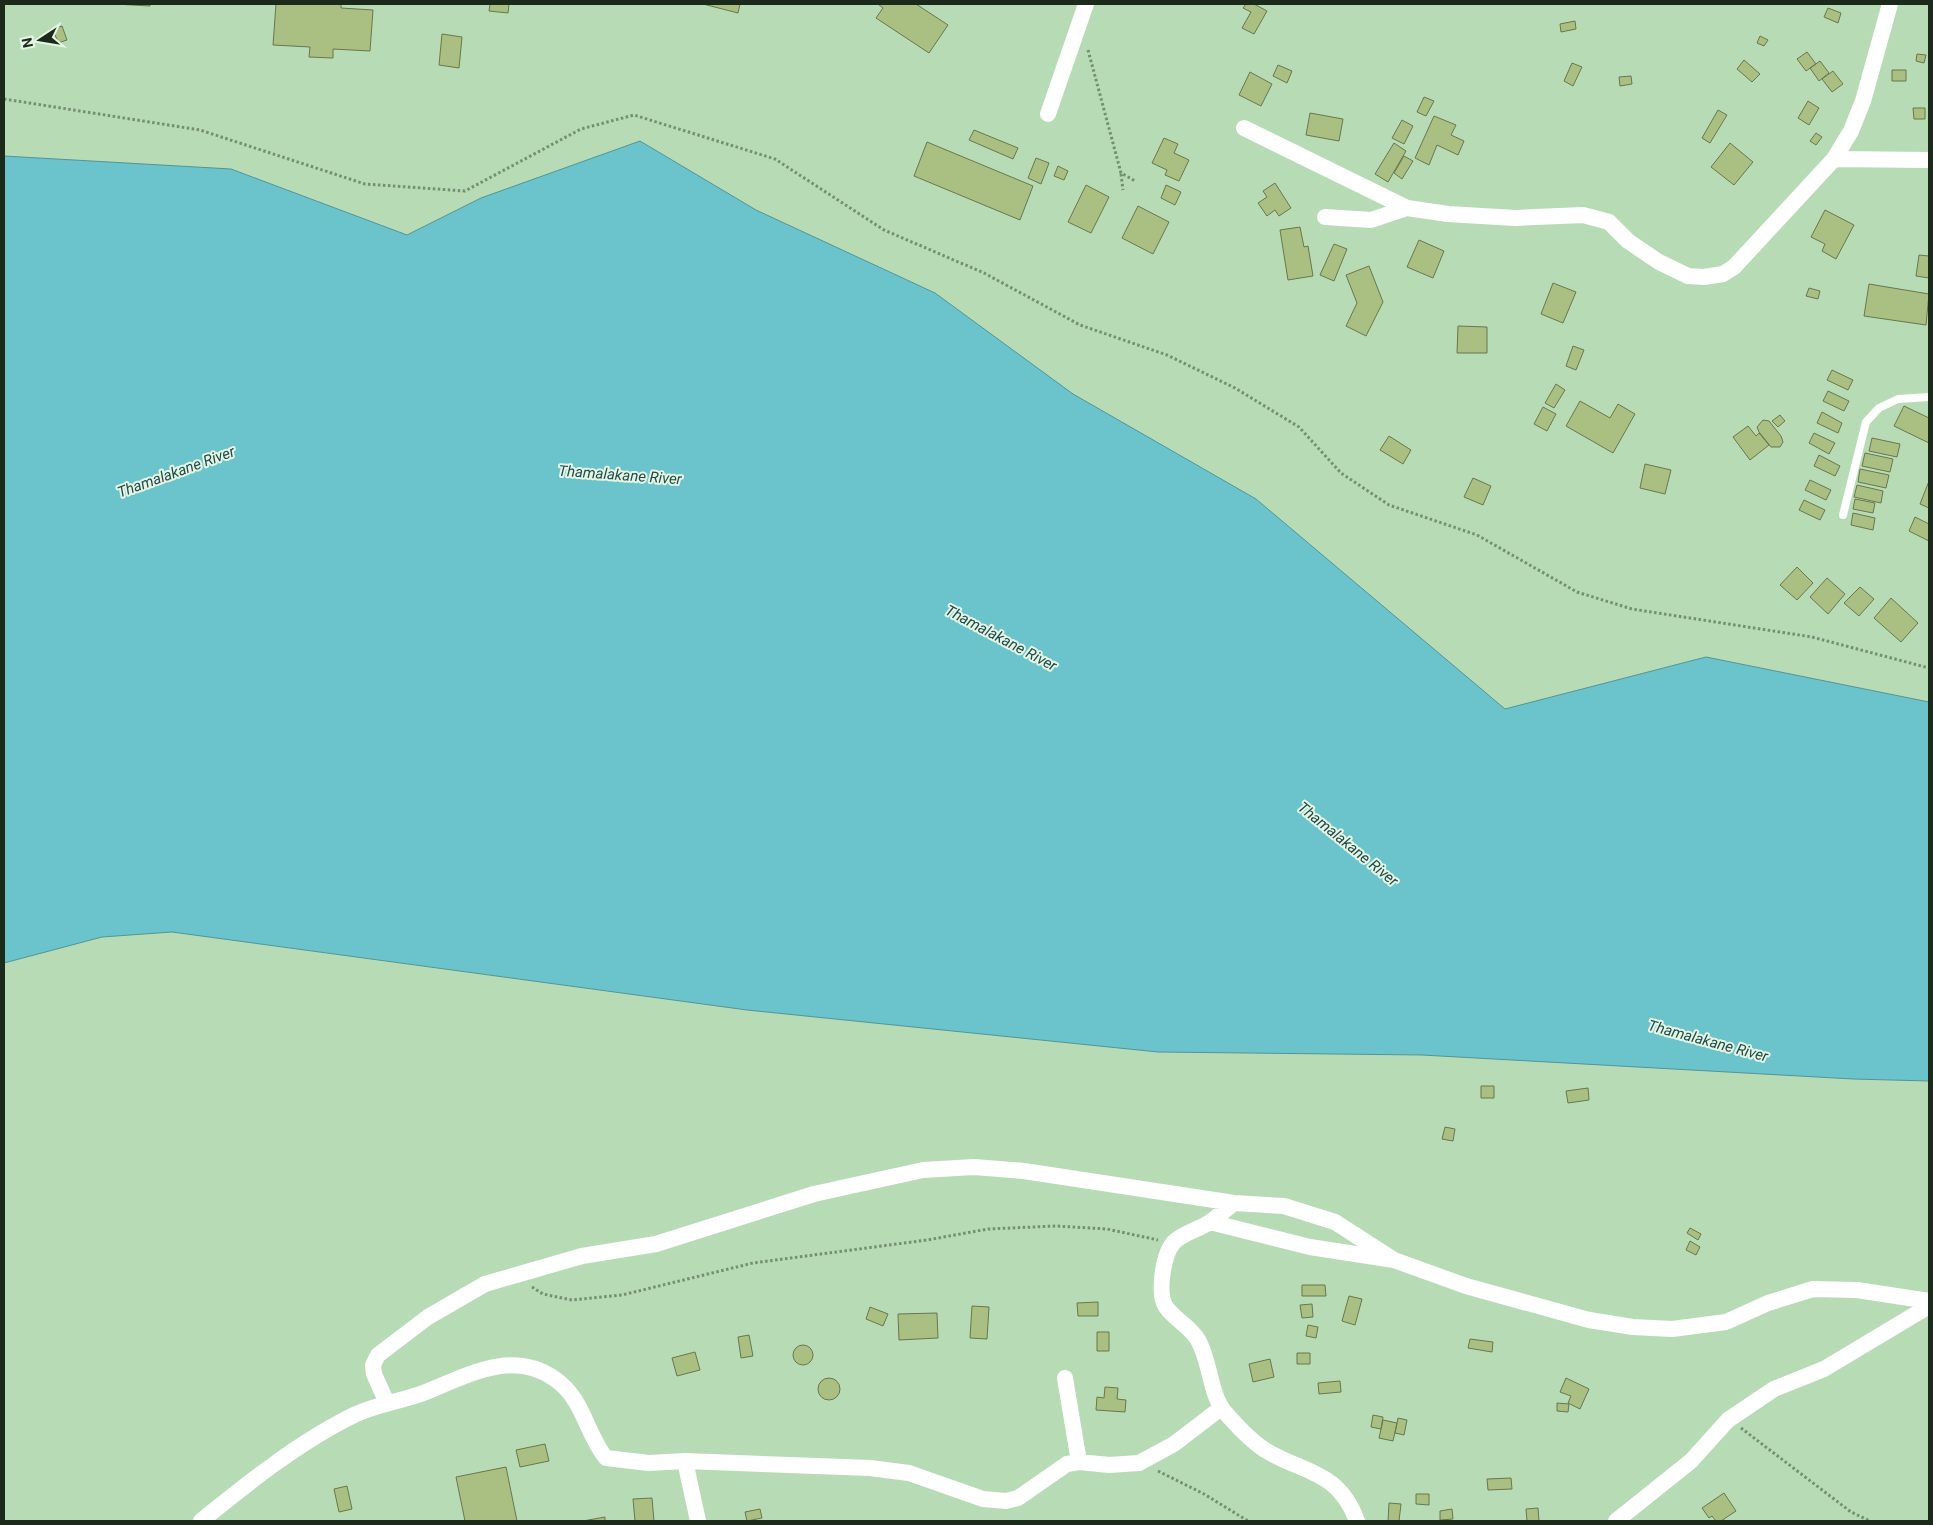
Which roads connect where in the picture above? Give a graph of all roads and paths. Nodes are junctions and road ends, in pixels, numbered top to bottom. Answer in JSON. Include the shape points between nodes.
{"nodes":[{"id":1,"x":1086,"y":4,"type":"edge"},
{"id":2,"x":1890,"y":4,"type":"edge"},
{"id":3,"x":1080,"y":22,"type":"junction"},
{"id":4,"x":4,"y":99,"type":"edge"},
{"id":5,"x":1048,"y":114,"type":"dead end"},
{"id":6,"x":1244,"y":128,"type":"dead end"},
{"id":7,"x":1834,"y":159,"type":"junction"},
{"id":8,"x":1929,"y":160,"type":"edge"},
{"id":9,"x":1121,"y":173,"type":"junction"},
{"id":10,"x":1135,"y":180,"type":"dead end"},
{"id":11,"x":1122,"y":190,"type":"dead end"},
{"id":12,"x":1407,"y":208,"type":"junction"},
{"id":13,"x":1325,"y":217,"type":"dead end"},
{"id":14,"x":1929,"y":397,"type":"edge"},
{"id":15,"x":1843,"y":515,"type":"dead end"},
{"id":16,"x":1929,"y":668,"type":"edge"},
{"id":17,"x":1234,"y":1202,"type":"junction"},
{"id":18,"x":1210,"y":1222,"type":"junction"},
{"id":19,"x":1174,"y":1242,"type":"junction"},
{"id":20,"x":1394,"y":1260,"type":"junction"},
{"id":21,"x":513,"y":1275,"type":"junction"},
{"id":22,"x":1929,"y":1301,"type":"edge"},
{"id":23,"x":1929,"y":1306,"type":"edge"},
{"id":24,"x":1064,"y":1378,"type":"dead end"},
{"id":25,"x":387,"y":1403,"type":"junction"},
{"id":26,"x":1221,"y":1408,"type":"junction"},
{"id":27,"x":1728,"y":1420,"type":"junction"},
{"id":28,"x":685,"y":1461,"type":"junction"},
{"id":29,"x":1079,"y":1462,"type":"junction"},
{"id":30,"x":1139,"y":1463,"type":"junction"},
{"id":31,"x":201,"y":1521,"type":"edge"},
{"id":32,"x":698,"y":1521,"type":"edge"},
{"id":33,"x":1248,"y":1521,"type":"edge"},
{"id":34,"x":1357,"y":1521,"type":"edge"},
{"id":35,"x":1616,"y":1521,"type":"edge"},
{"id":36,"x":1870,"y":1521,"type":"edge"}],
"edges":[{"from":1,"to":3,"type":"street"},
{"from":2,"to":7,"type":"street","via":[[1863,102]]},
{"from":3,"to":5,"type":"street"},
{"from":3,"to":9,"type":"path"},
{"from":4,"to":16,"type":"path","via":[[200,130],[365,184],[465,191],[581,129],[634,115],[776,158],[884,230],[984,273],[1080,325],[1167,355],[1235,388],[1299,427],[1340,473],[1388,505],[1477,535],[1577,592],[1632,609],[1812,637]]},
{"from":6,"to":12,"type":"street"},
{"from":7,"to":8,"type":"street"},
{"from":7,"to":12,"type":"street","via":[[1734,267],[1723,274],[1704,277],[1688,276],[1665,266],[1628,241],[1609,222],[1583,215],[1515,218]]},
{"from":9,"to":10,"type":"path"},
{"from":9,"to":11,"type":"path"},
{"from":12,"to":13,"type":"street","via":[[1371,220]]},
{"from":14,"to":15,"type":"lane","via":[[1898,399],[1879,408],[1866,422]]},
{"from":17,"to":18,"type":"street"},
{"from":17,"to":20,"type":"street","via":[[1284,1206],[1308,1212],[1335,1222]]},
{"from":17,"to":21,"type":"street","via":[[1024,1170],[974,1167],[924,1170],[814,1194],[656,1244],[582,1256]]},
{"from":18,"to":19,"type":"street"},
{"from":18,"to":20,"type":"street","via":[[1310,1247]]},
{"from":19,"to":21,"type":"path","via":[[1106,1229],[1056,1226],[988,1229],[753,1263],[622,1295],[572,1300],[543,1294]]},
{"from":19,"to":26,"type":"street","via":[[1162,1280],[1163,1301],[1198,1339]]},
{"from":20,"to":22,"type":"street","via":[[1494,1294],[1589,1320],[1633,1327],[1672,1329],[1726,1322],[1768,1303],[1812,1289],[1858,1290]]},
{"from":21,"to":25,"type":"street","via":[[485,1284],[428,1316],[378,1355],[373,1365],[374,1374]]},
{"from":23,"to":27,"type":"street","via":[[1824,1369],[1774,1389]]},
{"from":24,"to":29,"type":"street"},
{"from":25,"to":28,"type":"street","via":[[412,1397],[487,1368],[510,1364],[530,1366],[556,1379],[571,1395],[606,1458],[649,1463]]},
{"from":25,"to":31,"type":"street","via":[[355,1414],[332,1427],[266,1470]]},
{"from":26,"to":30,"type":"street","via":[[1174,1444]]},
{"from":26,"to":34,"type":"street","via":[[1264,1449],[1332,1482],[1351,1505]]},
{"from":27,"to":35,"type":"street","via":[[1691,1461]]},
{"from":27,"to":36,"type":"path","via":[[1763,1443],[1851,1512]]},
{"from":28,"to":29,"type":"street","via":[[909,1473],[994,1502],[1018,1498],[1061,1468]]},
{"from":28,"to":32,"type":"street"},
{"from":29,"to":30,"type":"street","via":[[1109,1466]]},
{"from":30,"to":33,"type":"path","via":[[1204,1494]]}]}
